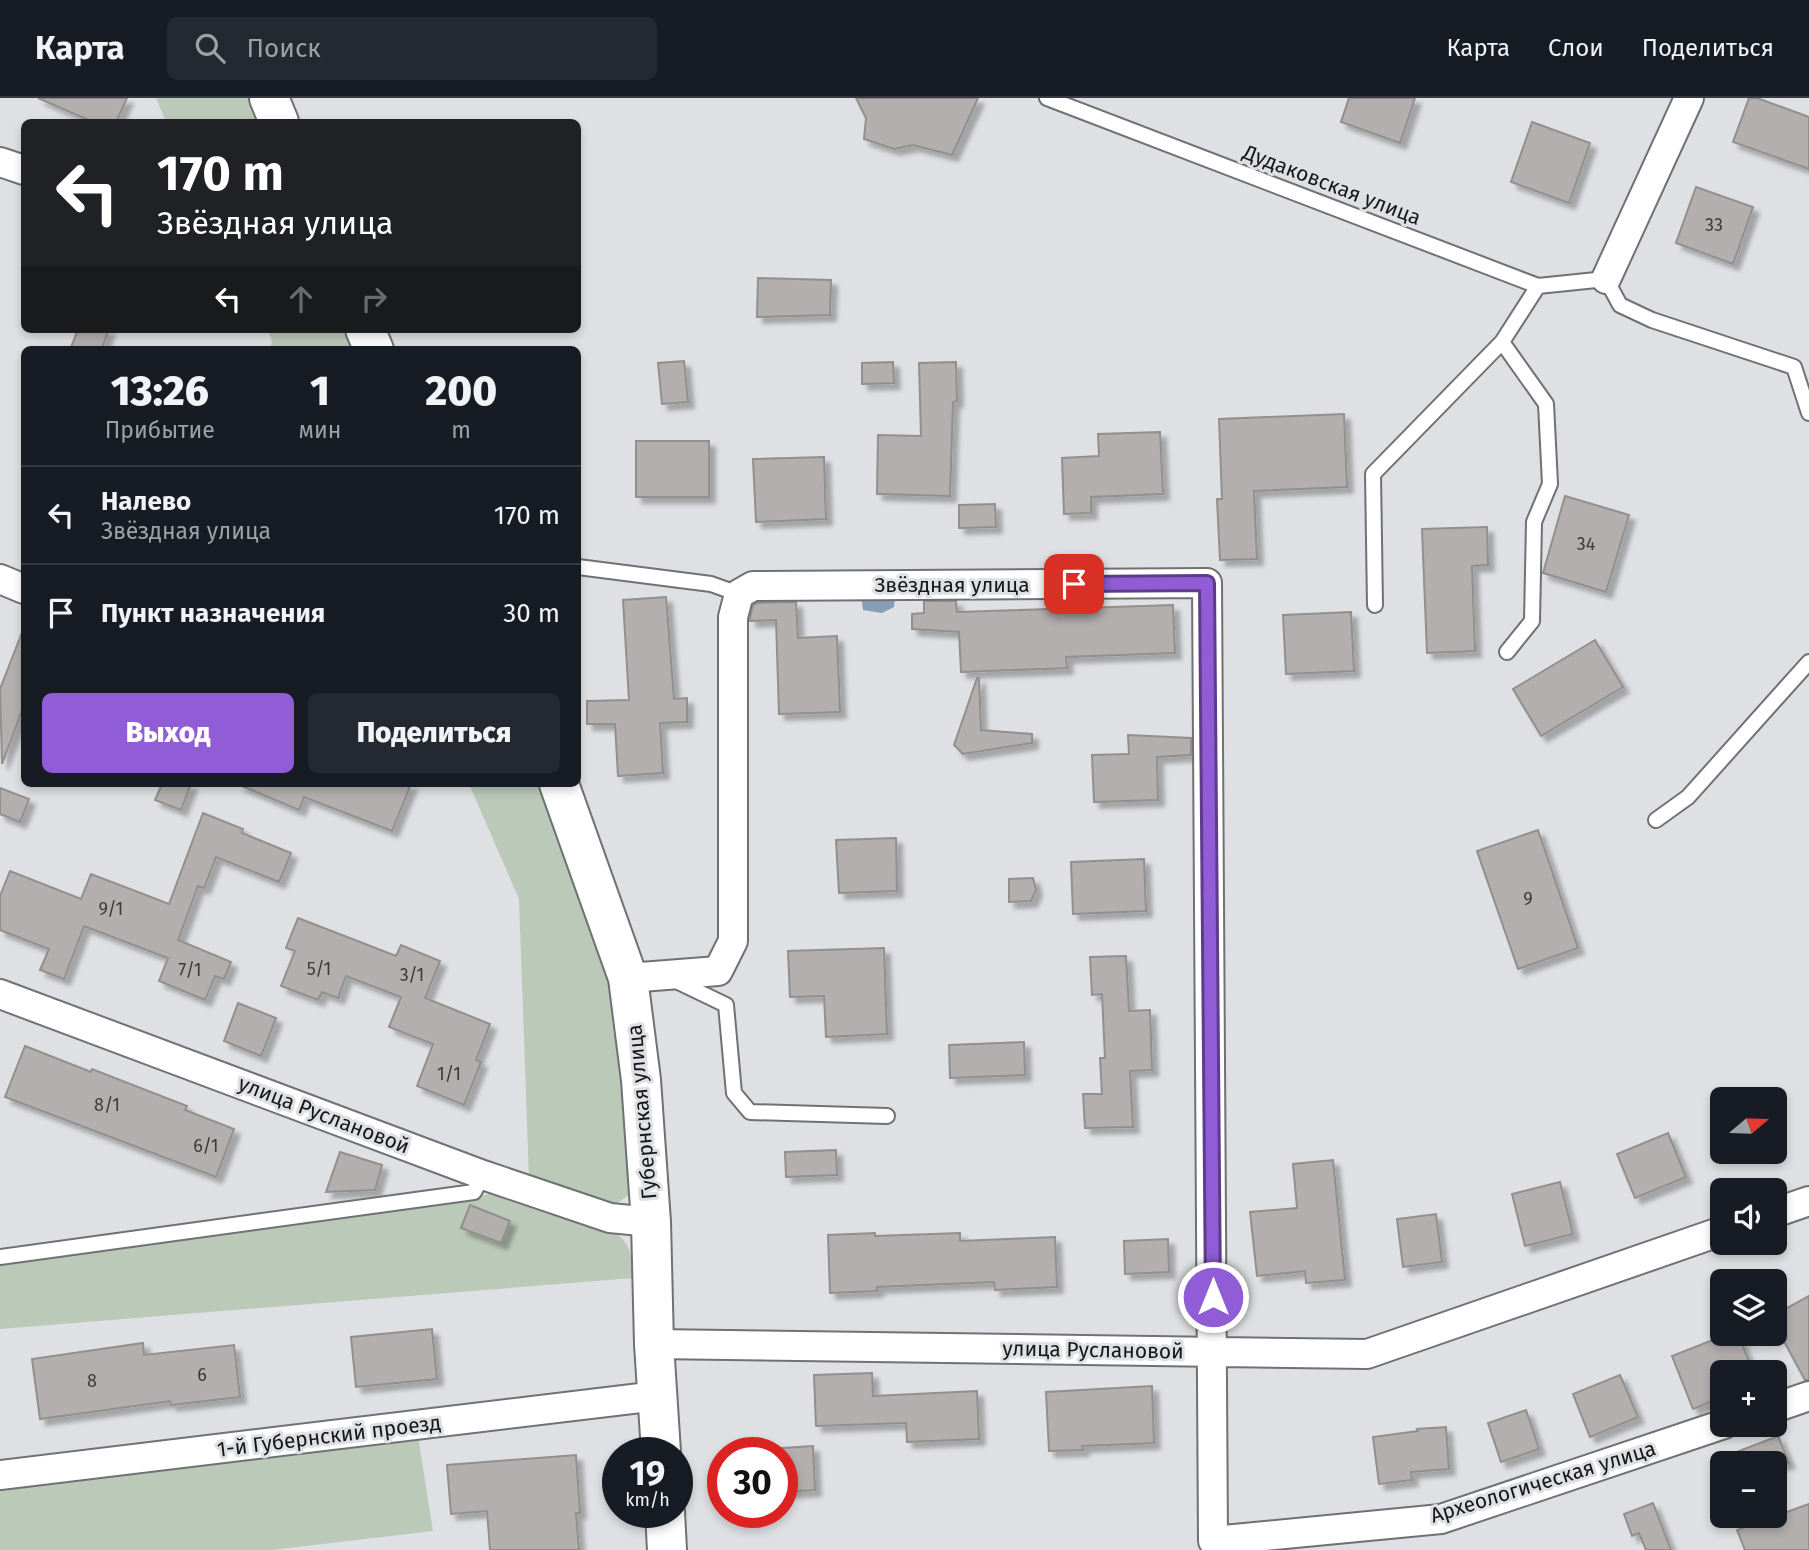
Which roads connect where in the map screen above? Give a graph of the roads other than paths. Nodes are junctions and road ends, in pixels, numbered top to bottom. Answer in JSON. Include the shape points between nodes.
{"nodes":[{"id":1,"x":269,"y":98,"type":"edge"},
{"id":2,"x":1048,"y":98,"type":"edge"},
{"id":3,"x":1689,"y":98,"type":"edge"},
{"id":4,"x":278,"y":119,"type":"edge"},
{"id":5,"x":0,"y":162,"type":"edge"},
{"id":6,"x":21,"y":169,"type":"edge"},
{"id":7,"x":1606,"y":279,"type":"junction"},
{"id":8,"x":1538,"y":286,"type":"junction"},
{"id":9,"x":1502,"y":342,"type":"junction"},
{"id":10,"x":1809,"y":413,"type":"edge"},
{"id":11,"x":581,"y":567,"type":"edge"},
{"id":12,"x":0,"y":579,"type":"edge"},
{"id":13,"x":21,"y":588,"type":"edge"},
{"id":14,"x":739,"y":594,"type":"junction"},
{"id":15,"x":1375,"y":605,"type":"dead end"},
{"id":16,"x":1507,"y":652,"type":"dead end"},
{"id":17,"x":1809,"y":662,"type":"edge"},
{"id":18,"x":560,"y":787,"type":"edge"},
{"id":19,"x":1656,"y":820,"type":"dead end"},
{"id":20,"x":646,"y":976,"type":"junction"},
{"id":21,"x":0,"y":994,"type":"edge"},
{"id":22,"x":887,"y":1116,"type":"dead end"},
{"id":23,"x":483,"y":1175,"type":"junction"},
{"id":24,"x":1809,"y":1202,"type":"edge"},
{"id":25,"x":1787,"y":1209,"type":"edge"},
{"id":26,"x":651,"y":1222,"type":"junction"},
{"id":27,"x":1710,"y":1235,"type":"edge"},
{"id":28,"x":0,"y":1257,"type":"edge"},
{"id":29,"x":653,"y":1344,"type":"junction"},
{"id":30,"x":1213,"y":1352,"type":"junction"},
{"id":31,"x":657,"y":1396,"type":"junction"},
{"id":32,"x":1809,"y":1396,"type":"edge"},
{"id":33,"x":1787,"y":1404,"type":"edge"},
{"id":34,"x":1710,"y":1429,"type":"edge"},
{"id":35,"x":660,"y":1437,"type":"edge"},
{"id":36,"x":0,"y":1475,"type":"edge"},
{"id":37,"x":666,"y":1528,"type":"edge"},
{"id":38,"x":667,"y":1550,"type":"edge"}],
"edges":[{"from":1,"to":4,"type":"street"},
{"from":2,"to":8,"type":"lane","name":"Дудаковская улица"},
{"from":3,"to":7,"type":"street"},
{"from":5,"to":6,"type":"street"},
{"from":7,"to":8,"type":"lane","name":"Дудаковская улица"},
{"from":7,"to":10,"type":"lane","via":[[1620,305],[1652,320],[1794,367]]},
{"from":8,"to":9,"type":"lane"},
{"from":9,"to":15,"type":"lane","via":[[1373,474]]},
{"from":9,"to":16,"type":"lane","via":[[1546,404],[1550,484],[1534,522],[1532,621]]},
{"from":11,"to":14,"type":"lane","via":[[711,584]]},
{"from":12,"to":13,"type":"street"},
{"from":14,"to":20,"type":"street","via":[[733,617],[733,941],[718,971]]},
{"from":14,"to":30,"type":"street","name":"Звёздная улица","via":[[753,586],[1207,583]]},
{"from":17,"to":19,"type":"lane","via":[[1688,797]]},
{"from":18,"to":20,"type":"street","name":"Губернская улица"},
{"from":20,"to":22,"type":"lane","via":[[726,1005],[734,1093],[750,1112]]},
{"from":20,"to":26,"type":"street","name":"Губернская улица","via":[[641,1080]]},
{"from":21,"to":23,"type":"street","name":"улица Руслановой"},
{"from":23,"to":26,"type":"street","name":"улица Руслановой","via":[[610,1218]]},
{"from":23,"to":28,"type":"lane","via":[[474,1192]]},
{"from":24,"to":25,"type":"street"},
{"from":26,"to":29,"type":"street","name":"Губернская улица"},
{"from":27,"to":30,"type":"street","name":"улица Руслановой","via":[[1367,1354]]},
{"from":29,"to":30,"type":"street","name":"улица Руслановой"},
{"from":29,"to":31,"type":"street","name":"Губернская улица"},
{"from":30,"to":34,"type":"street","name":"Археологическая улица","via":[[1213,1541],[1441,1519]]},
{"from":31,"to":35,"type":"street","name":"Губернская улица"},
{"from":31,"to":36,"type":"street","name":"1-й Губернский проезд"},
{"from":32,"to":33,"type":"street"},
{"from":37,"to":38,"type":"street"}]}
